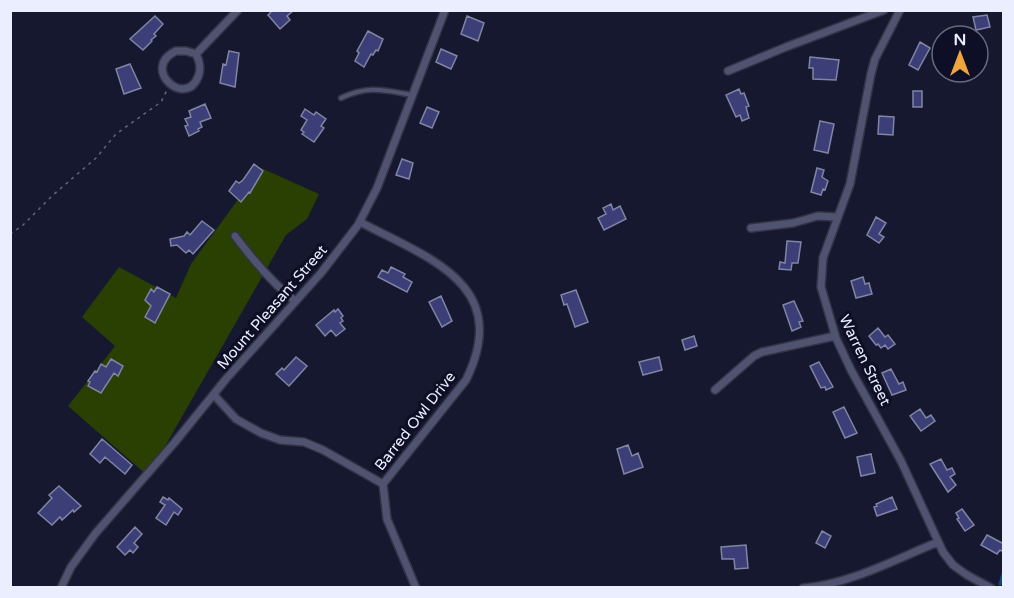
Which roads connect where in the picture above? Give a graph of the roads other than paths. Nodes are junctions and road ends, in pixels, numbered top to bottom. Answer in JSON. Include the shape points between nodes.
{"nodes":[{"id":1,"x":238,"y":10,"type":"edge"},
{"id":2,"x":444,"y":10,"type":"edge"},
{"id":3,"x":884,"y":10,"type":"edge"},
{"id":4,"x":900,"y":10,"type":"edge"},
{"id":5,"x":196,"y":54,"type":"junction"},
{"id":6,"x":728,"y":71,"type":"dead end"},
{"id":7,"x":412,"y":95,"type":"junction"},
{"id":8,"x":341,"y":98,"type":"dead end"},
{"id":9,"x":837,"y":217,"type":"junction"},
{"id":10,"x":360,"y":222,"type":"junction"},
{"id":11,"x":751,"y":228,"type":"dead end"},
{"id":12,"x":235,"y":236,"type":"dead end"},
{"id":13,"x":295,"y":301,"type":"junction"},
{"id":14,"x":835,"y":336,"type":"junction"},
{"id":15,"x":715,"y":390,"type":"dead end"},
{"id":16,"x":214,"y":395,"type":"junction"},
{"id":17,"x":383,"y":484,"type":"junction"},
{"id":18,"x":938,"y":542,"type":"junction"},
{"id":19,"x":61,"y":588,"type":"edge"},
{"id":20,"x":416,"y":588,"type":"edge"},
{"id":21,"x":803,"y":588,"type":"edge"},
{"id":22,"x":991,"y":588,"type":"edge"}],
"edges":[{"from":1,"to":5,"type":"street"},
{"from":2,"to":7,"type":"street","name":"Mount Pleasant Street"},
{"from":3,"to":6,"type":"street"},
{"from":4,"to":9,"type":"street","name":"Warren Street","via":[[875,58],[850,184]]},
{"from":5,"to":5,"type":"street","via":[[200,64],[198,80],[185,88],[170,85],[163,69],[169,55],[176,51]]},
{"from":7,"to":8,"type":"lane","via":[[367,89]]},
{"from":7,"to":10,"type":"street","name":"Mount Pleasant Street"},
{"from":9,"to":11,"type":"street","via":[[818,216]]},
{"from":9,"to":14,"type":"street","name":"Warren Street","via":[[820,272]]},
{"from":10,"to":13,"type":"street","name":"Mount Pleasant Street"},
{"from":10,"to":17,"type":"street","name":"Barred Owl Drive","via":[[445,267],[467,290],[479,320],[476,360],[466,380]]},
{"from":12,"to":13,"type":"street","via":[[276,286]]},
{"from":13,"to":16,"type":"street","name":"Mount Pleasant Street"},
{"from":14,"to":15,"type":"street","via":[[762,352]]},
{"from":14,"to":18,"type":"street","name":"Warren Street","via":[[901,461]]},
{"from":16,"to":17,"type":"street","via":[[236,419],[261,433],[304,442]]},
{"from":16,"to":19,"type":"street","name":"Mount Pleasant Street","via":[[95,534]]},
{"from":17,"to":20,"type":"street","name":"Barred Owl Drive","via":[[387,519]]},
{"from":18,"to":21,"type":"street","via":[[847,579]]},
{"from":18,"to":22,"type":"street","name":"Warren Street","via":[[954,565]]}]}
